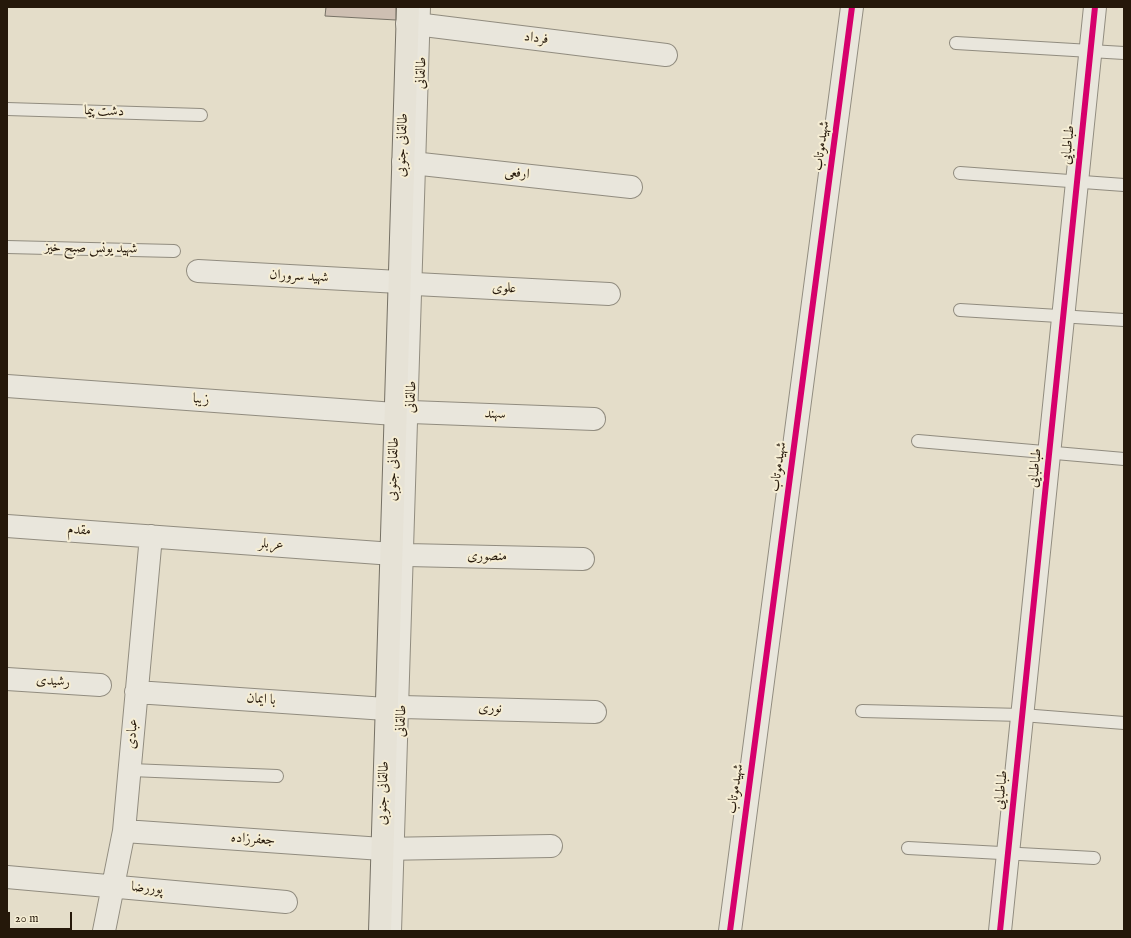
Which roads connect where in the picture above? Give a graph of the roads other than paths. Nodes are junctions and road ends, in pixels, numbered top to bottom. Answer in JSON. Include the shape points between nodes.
{"nodes":[{"id":1,"x":852,"y":7,"type":"edge"},
{"id":2,"x":1095,"y":7,"type":"edge"},
{"id":3,"x":416,"y":16,"type":"edge"},
{"id":4,"x":956,"y":43,"type":"dead end"},
{"id":5,"x":1091,"y":51,"type":"junction"},
{"id":6,"x":1124,"y":53,"type":"edge"},
{"id":7,"x":666,"y":55,"type":"dead end"},
{"id":8,"x":7,"y":109,"type":"edge"},
{"id":9,"x":201,"y":115,"type":"dead end"},
{"id":10,"x":411,"y":162,"type":"junction"},
{"id":11,"x":960,"y":173,"type":"dead end"},
{"id":12,"x":1077,"y":182,"type":"junction"},
{"id":13,"x":1124,"y":185,"type":"edge"},
{"id":14,"x":631,"y":187,"type":"dead end"},
{"id":15,"x":7,"y":247,"type":"edge"},
{"id":16,"x":174,"y":251,"type":"dead end"},
{"id":17,"x":198,"y":271,"type":"dead end"},
{"id":18,"x":407,"y":283,"type":"junction"},
{"id":19,"x":609,"y":294,"type":"dead end"},
{"id":20,"x":960,"y":310,"type":"dead end"},
{"id":21,"x":1063,"y":317,"type":"junction"},
{"id":22,"x":1124,"y":320,"type":"edge"},
{"id":23,"x":7,"y":386,"type":"edge"},
{"id":24,"x":403,"y":413,"type":"junction"},
{"id":25,"x":594,"y":419,"type":"dead end"},
{"id":26,"x":918,"y":441,"type":"dead end"},
{"id":27,"x":1049,"y":452,"type":"junction"},
{"id":28,"x":1124,"y":459,"type":"edge"},
{"id":29,"x":7,"y":526,"type":"edge"},
{"id":30,"x":151,"y":536,"type":"junction"},
{"id":31,"x":399,"y":554,"type":"junction"},
{"id":32,"x":583,"y":559,"type":"dead end"},
{"id":33,"x":7,"y":679,"type":"edge"},
{"id":34,"x":100,"y":685,"type":"dead end"},
{"id":35,"x":136,"y":692,"type":"junction"},
{"id":36,"x":394,"y":708,"type":"junction"},
{"id":37,"x":595,"y":712,"type":"dead end"},
{"id":38,"x":862,"y":712,"type":"dead end"},
{"id":39,"x":1022,"y":715,"type":"junction"},
{"id":40,"x":1124,"y":723,"type":"edge"},
{"id":41,"x":131,"y":770,"type":"junction"},
{"id":42,"x":277,"y":776,"type":"dead end"},
{"id":43,"x":124,"y":831,"type":"junction"},
{"id":44,"x":551,"y":846,"type":"dead end"},
{"id":45,"x":390,"y":848,"type":"junction"},
{"id":46,"x":908,"y":848,"type":"dead end"},
{"id":47,"x":1008,"y":853,"type":"junction"},
{"id":48,"x":1094,"y":858,"type":"dead end"},
{"id":49,"x":7,"y":876,"type":"edge"},
{"id":50,"x":113,"y":886,"type":"junction"},
{"id":51,"x":286,"y":902,"type":"dead end"},
{"id":52,"x":104,"y":931,"type":"edge"},
{"id":53,"x":380,"y":931,"type":"edge"},
{"id":54,"x":395,"y":931,"type":"edge"},
{"id":55,"x":730,"y":931,"type":"edge"},
{"id":56,"x":1000,"y":931,"type":"edge"}],
"edges":[{"from":1,"to":55,"type":"street","name":"شهیدموتاب"},
{"from":2,"to":5,"type":"street","name":"طباطبایی"},
{"from":3,"to":7,"type":"street","name":"فرداد"},
{"from":3,"to":10,"type":"main road","name":"طالقانی جنوبی"},
{"from":4,"to":5,"type":"lane"},
{"from":5,"to":6,"type":"lane"},
{"from":5,"to":12,"type":"street","name":"طباطبایی"},
{"from":8,"to":9,"type":"lane","name":"دشت پیما"},
{"from":10,"to":14,"type":"street","name":"ارفعی"},
{"from":10,"to":18,"type":"main road","name":"طالقانی جنوبی"},
{"from":11,"to":12,"type":"lane"},
{"from":12,"to":13,"type":"lane"},
{"from":12,"to":21,"type":"street","name":"طباطبایی"},
{"from":15,"to":16,"type":"lane","name":"شهید یونس صبح خیز"},
{"from":17,"to":18,"type":"street","name":"شهید سروران"},
{"from":18,"to":19,"type":"street","name":"علوی"},
{"from":18,"to":24,"type":"main road","name":"طالقانی جنوبی"},
{"from":20,"to":21,"type":"lane"},
{"from":21,"to":22,"type":"lane"},
{"from":21,"to":27,"type":"street","name":"طباطبایی"},
{"from":23,"to":24,"type":"street","name":"زیبا"},
{"from":24,"to":25,"type":"street","name":"سهند"},
{"from":24,"to":31,"type":"main road","name":"طالقانی جنوبی"},
{"from":26,"to":27,"type":"lane"},
{"from":27,"to":28,"type":"lane"},
{"from":27,"to":39,"type":"street","name":"طباطبایی"},
{"from":29,"to":30,"type":"street","name":"مقدم"},
{"from":30,"to":31,"type":"street","name":"عربلر"},
{"from":30,"to":35,"type":"street","name":"عبادی"},
{"from":31,"to":32,"type":"street","name":"منصوری"},
{"from":31,"to":36,"type":"main road","name":"طالقانی جنوبی"},
{"from":33,"to":34,"type":"street","name":"رشیدی"},
{"from":35,"to":36,"type":"street","name":"با ایمان"},
{"from":35,"to":41,"type":"street","name":"عبادی"},
{"from":36,"to":37,"type":"street","name":"نوری"},
{"from":36,"to":45,"type":"main road","name":"طالقانی جنوبی"},
{"from":38,"to":39,"type":"lane"},
{"from":39,"to":40,"type":"lane"},
{"from":39,"to":47,"type":"street","name":"طباطبایی"},
{"from":41,"to":42,"type":"lane"},
{"from":41,"to":43,"type":"street","name":"عبادی"},
{"from":43,"to":45,"type":"street","name":"جعفرزاده"},
{"from":43,"to":50,"type":"street","name":"عبادی"},
{"from":44,"to":45,"type":"street","name":"جعفرزاده"},
{"from":45,"to":53,"type":"main road","name":"طالقانی جنوبی"},
{"from":45,"to":54,"type":"lane"},
{"from":46,"to":47,"type":"lane"},
{"from":47,"to":48,"type":"lane"},
{"from":47,"to":56,"type":"street","name":"طباطبایی"},
{"from":49,"to":50,"type":"street","name":"پوررضا"},
{"from":50,"to":51,"type":"street","name":"پوررضا"},
{"from":50,"to":52,"type":"street","name":"عبادی"}]}
